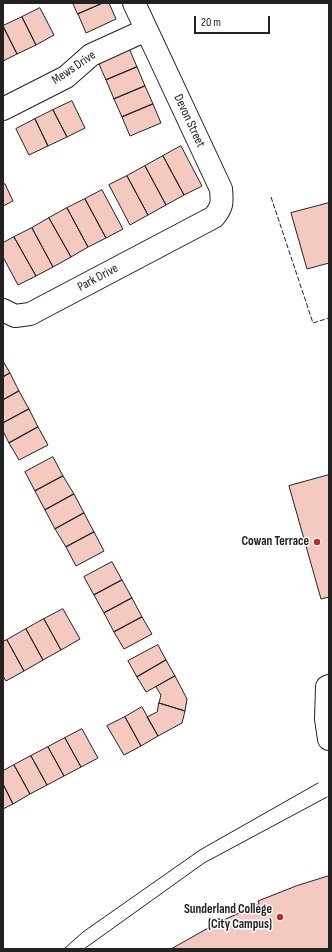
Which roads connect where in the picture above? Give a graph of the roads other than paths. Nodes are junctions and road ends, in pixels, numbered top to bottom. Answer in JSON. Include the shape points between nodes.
{"nodes":[{"id":1,"x":134,"y":3,"type":"edge"},
{"id":2,"x":146,"y":30,"type":"junction"},
{"id":3,"x":3,"y":109,"type":"edge"},
{"id":4,"x":192,"y":228,"type":"joint"},
{"id":5,"x":3,"y":310,"type":"edge"},
{"id":6,"x":328,"y":687,"type":"edge"},
{"id":7,"x":329,"y":739,"type":"edge"}],
"edges":[{"from":1,"to":2,"type":"street","name":"Devon Street"},
{"from":2,"to":3,"type":"street","name":"Mews Drive","via":[[91,55],[66,77]]},
{"from":2,"to":4,"type":"street","name":"Devon Street","via":[[221,189],[222,203],[214,217]]},
{"from":4,"to":5,"type":"street","name":"Park Drive","via":[[30,314],[16,316]]},
{"from":6,"to":7,"type":"street","via":[[326,719]]}]}
